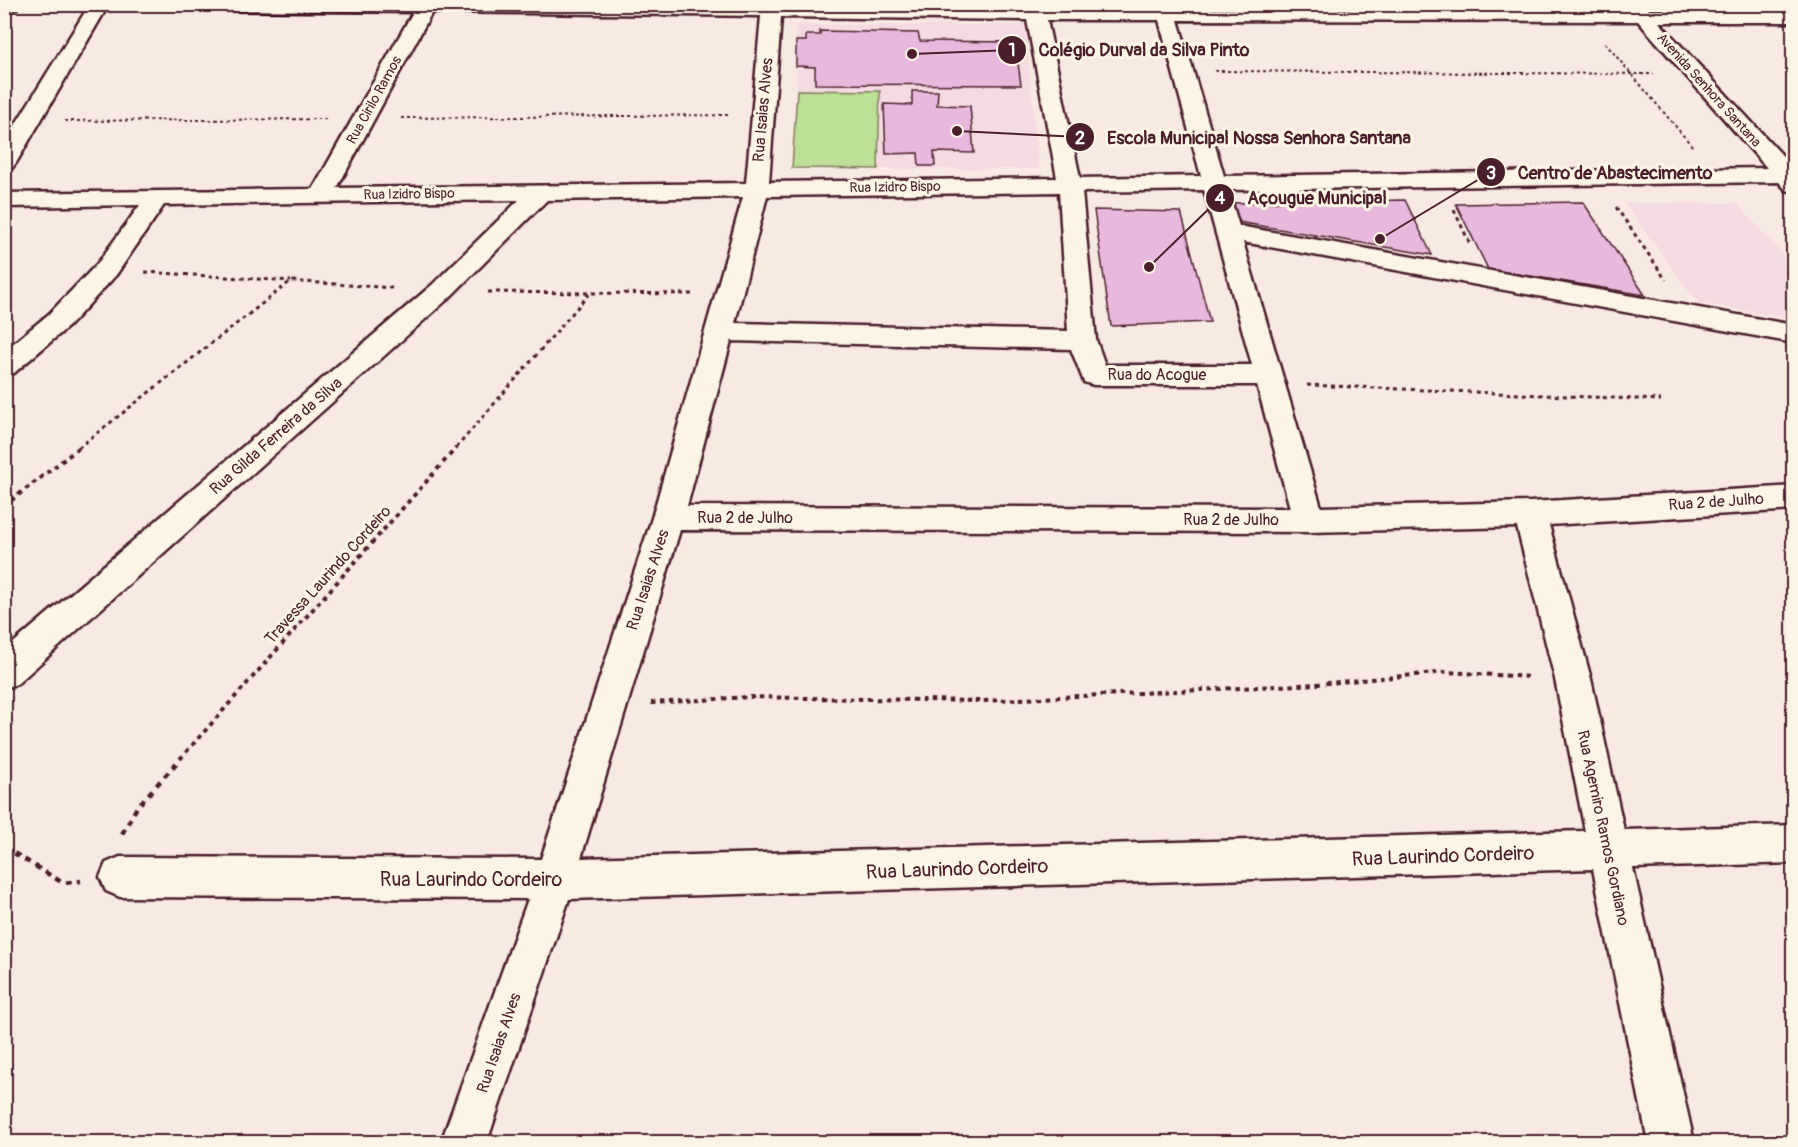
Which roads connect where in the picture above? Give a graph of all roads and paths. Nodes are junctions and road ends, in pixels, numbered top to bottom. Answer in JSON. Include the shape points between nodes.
{"nodes":[{"id":1,"x":4,"y":4,"type":"edge"},
{"id":2,"x":10,"y":4,"type":"edge"},
{"id":3,"x":100,"y":4,"type":"edge"},
{"id":4,"x":221,"y":4,"type":"edge"},
{"id":5,"x":426,"y":5,"type":"edge"},
{"id":6,"x":771,"y":8,"type":"edge"},
{"id":7,"x":1165,"y":10,"type":"edge"},
{"id":8,"x":1493,"y":10,"type":"edge"},
{"id":9,"x":1638,"y":10,"type":"edge"},
{"id":10,"x":1036,"y":15,"type":"junction"},
{"id":11,"x":1581,"y":15,"type":"junction"},
{"id":12,"x":1794,"y":16,"type":"edge"},
{"id":13,"x":1183,"y":71,"type":"junction"},
{"id":14,"x":1632,"y":74,"type":"junction"},
{"id":15,"x":1694,"y":74,"type":"junction"},
{"id":16,"x":4,"y":163,"type":"edge"},
{"id":17,"x":1716,"y":176,"type":"junction"},
{"id":18,"x":1596,"y":178,"type":"junction"},
{"id":19,"x":1791,"y":178,"type":"edge"},
{"id":20,"x":1439,"y":181,"type":"junction"},
{"id":21,"x":1213,"y":182,"type":"junction"},
{"id":22,"x":1070,"y":185,"type":"junction"},
{"id":23,"x":757,"y":189,"type":"junction"},
{"id":24,"x":541,"y":192,"type":"junction"},
{"id":25,"x":321,"y":195,"type":"junction"},
{"id":26,"x":157,"y":198,"type":"junction"},
{"id":27,"x":4,"y":200,"type":"edge"},
{"id":28,"x":1228,"y":232,"type":"junction"},
{"id":29,"x":107,"y":269,"type":"junction"},
{"id":30,"x":1488,"y":280,"type":"junction"},
{"id":31,"x":291,"y":281,"type":"junction"},
{"id":32,"x":441,"y":291,"type":"junction"},
{"id":33,"x":589,"y":294,"type":"junction"},
{"id":34,"x":730,"y":294,"type":"junction"},
{"id":35,"x":1692,"y":317,"type":"junction"},
{"id":36,"x":718,"y":332,"type":"junction"},
{"id":37,"x":1794,"y":334,"type":"edge"},
{"id":38,"x":1082,"y":340,"type":"junction"},
{"id":39,"x":4,"y":366,"type":"edge"},
{"id":40,"x":1269,"y":379,"type":"junction"},
{"id":41,"x":1661,"y":400,"type":"dead end"},
{"id":42,"x":1794,"y":498,"type":"edge"},
{"id":43,"x":4,"y":506,"type":"edge"},
{"id":44,"x":1530,"y":514,"type":"junction"},
{"id":45,"x":668,"y":518,"type":"junction"},
{"id":46,"x":1309,"y":520,"type":"junction"},
{"id":47,"x":12,"y":653,"type":"edge"},
{"id":48,"x":1573,"y":679,"type":"junction"},
{"id":49,"x":608,"y":705,"type":"junction"},
{"id":50,"x":120,"y":838,"type":"dead end"},
{"id":51,"x":1794,"y":844,"type":"edge"},
{"id":52,"x":4,"y":847,"type":"edge"},
{"id":53,"x":1607,"y":851,"type":"junction"},
{"id":54,"x":120,"y":877,"type":"joint"},
{"id":55,"x":555,"y":879,"type":"junction"},
{"id":56,"x":464,"y":1143,"type":"edge"},
{"id":57,"x":1671,"y":1143,"type":"edge"}],
"edges":[{"from":1,"to":2,"type":"street"},
{"from":3,"to":16,"type":"street"},
{"from":4,"to":5,"type":"street"},
{"from":5,"to":6,"type":"street"},
{"from":5,"to":25,"type":"street","name":"Rua Cirilo Ramos"},
{"from":6,"to":10,"type":"street"},
{"from":6,"to":23,"type":"street","name":"Rua Isaias Alves"},
{"from":7,"to":8,"type":"street"},
{"from":7,"to":10,"type":"street"},
{"from":7,"to":13,"type":"street"},
{"from":8,"to":11,"type":"street"},
{"from":9,"to":11,"type":"street"},
{"from":9,"to":12,"type":"street"},
{"from":9,"to":15,"type":"street","name":"Avenida Senhora Santana"},
{"from":10,"to":22,"type":"street","name":"Rua do Acogue"},
{"from":11,"to":14,"type":"path"},
{"from":13,"to":14,"type":"path"},
{"from":13,"to":21,"type":"street"},
{"from":14,"to":15,"type":"path"},
{"from":14,"to":17,"type":"path"},
{"from":15,"to":19,"type":"street","name":"Avenida Senhora Santana"},
{"from":17,"to":18,"type":"street","name":"Rua Izidro Bispo"},
{"from":17,"to":19,"type":"street","name":"Rua Izidro Bispo"},
{"from":18,"to":20,"type":"street","name":"Rua Izidro Bispo"},
{"from":18,"to":35,"type":"path"},
{"from":20,"to":21,"type":"street","name":"Rua Izidro Bispo"},
{"from":20,"to":30,"type":"path"},
{"from":21,"to":22,"type":"street","name":"Rua Izidro Bispo"},
{"from":21,"to":28,"type":"street"},
{"from":22,"to":23,"type":"street","name":"Rua Izidro Bispo"},
{"from":22,"to":38,"type":"street","name":"Rua do Acogue"},
{"from":23,"to":24,"type":"street","name":"Rua Izidro Bispo"},
{"from":23,"to":34,"type":"street","name":"Rua Isaias Alves"},
{"from":24,"to":25,"type":"street","name":"Rua Izidro Bispo"},
{"from":24,"to":32,"type":"street","name":"Rua Gilda Ferreira da Silva"},
{"from":25,"to":26,"type":"street","name":"Rua Izidro Bispo"},
{"from":26,"to":27,"type":"street","name":"Rua Izidro Bispo"},
{"from":26,"to":29,"type":"street"},
{"from":28,"to":30,"type":"street"},
{"from":28,"to":40,"type":"street"},
{"from":29,"to":31,"type":"path"},
{"from":29,"to":39,"type":"street","via":[[59,320]]},
{"from":30,"to":35,"type":"street"},
{"from":31,"to":32,"type":"path"},
{"from":31,"to":43,"type":"path"},
{"from":32,"to":33,"type":"path"},
{"from":32,"to":47,"type":"street","name":"Rua Gilda Ferreira da Silva"},
{"from":33,"to":34,"type":"path"},
{"from":33,"to":50,"type":"path","name":"Travessa Laurindo Cordeiro","via":[[137,807]]},
{"from":34,"to":36,"type":"street","name":"Rua Isaias Alves"},
{"from":35,"to":37,"type":"street"},
{"from":36,"to":38,"type":"street"},
{"from":36,"to":45,"type":"street","name":"Rua Isaias Alves"},
{"from":38,"to":40,"type":"street","name":"Rua do Acogue","via":[[1094,375]]},
{"from":40,"to":41,"type":"path"},
{"from":40,"to":46,"type":"street"},
{"from":42,"to":44,"type":"street","name":"Rua 2 de Julho"},
{"from":44,"to":46,"type":"street","name":"Rua 2 de Julho"},
{"from":44,"to":48,"type":"street","name":"Rua Agemiro Ramos Gordiano"},
{"from":45,"to":46,"type":"street","name":"Rua 2 de Julho"},
{"from":45,"to":49,"type":"street","name":"Rua Isaias Alves"},
{"from":48,"to":49,"type":"path","via":[[1446,672],[1317,684],[982,701],[749,697]]},
{"from":48,"to":53,"type":"street","name":"Rua Agemiro Ramos Gordiano"},
{"from":49,"to":55,"type":"street","name":"Rua Isaias Alves"},
{"from":51,"to":53,"type":"street","name":"Rua Laurindo Cordeiro"},
{"from":52,"to":54,"type":"path","via":[[63,883]]},
{"from":53,"to":55,"type":"street","name":"Rua Laurindo Cordeiro"},
{"from":53,"to":57,"type":"street","name":"Rua Agemiro Ramos Gordiano"},
{"from":54,"to":55,"type":"street","name":"Rua Laurindo Cordeiro"},
{"from":55,"to":56,"type":"street","name":"Rua Isaias Alves"}]}
